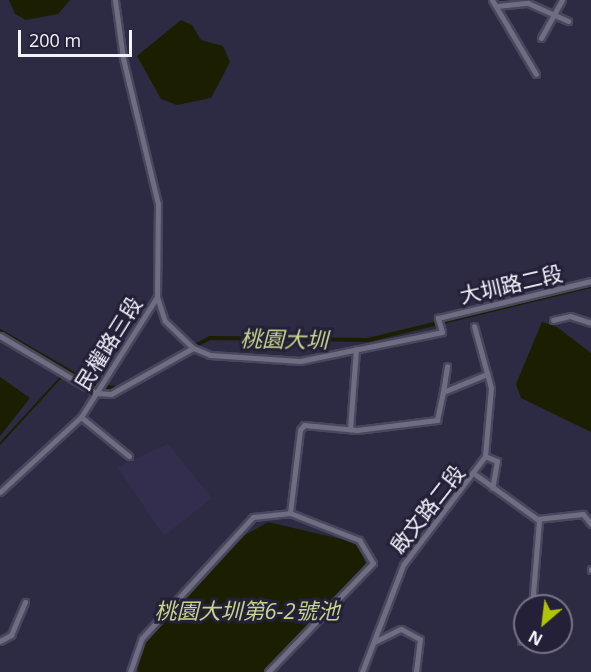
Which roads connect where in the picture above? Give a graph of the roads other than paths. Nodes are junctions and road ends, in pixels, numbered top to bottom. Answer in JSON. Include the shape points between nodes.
{"nodes":[{"id":1,"x":115,"y":0,"type":"edge"},
{"id":2,"x":492,"y":0,"type":"edge"},
{"id":3,"x":558,"y":1,"type":"edge"},
{"id":4,"x":497,"y":6,"type":"junction"},
{"id":5,"x":551,"y":13,"type":"junction"},
{"id":6,"x":568,"y":21,"type":"dead end"},
{"id":7,"x":542,"y":38,"type":"dead end"},
{"id":8,"x":536,"y":74,"type":"dead end"},
{"id":9,"x":591,"y":281,"type":"edge"},
{"id":10,"x":157,"y":297,"type":"junction"},
{"id":11,"x":553,"y":320,"type":"dead end"},
{"id":12,"x":591,"y":323,"type":"edge"},
{"id":13,"x":474,"y":326,"type":"dead end"},
{"id":14,"x":0,"y":336,"type":"edge"},
{"id":15,"x":191,"y":346,"type":"junction"},
{"id":16,"x":356,"y":349,"type":"junction"},
{"id":17,"x":447,"y":366,"type":"dead end"},
{"id":18,"x":487,"y":374,"type":"junction"},
{"id":19,"x":443,"y":392,"type":"junction"},
{"id":20,"x":96,"y":393,"type":"junction"},
{"id":21,"x":81,"y":417,"type":"junction"},
{"id":22,"x":350,"y":429,"type":"junction"},
{"id":23,"x":129,"y":456,"type":"dead end"},
{"id":24,"x":485,"y":456,"type":"junction"},
{"id":25,"x":476,"y":475,"type":"junction"},
{"id":26,"x":492,"y":488,"type":"junction"},
{"id":27,"x":0,"y":492,"type":"edge"},
{"id":28,"x":290,"y":513,"type":"junction"},
{"id":29,"x":539,"y":520,"type":"junction"},
{"id":30,"x":591,"y":524,"type":"edge"},
{"id":31,"x":533,"y":594,"type":"edge"},
{"id":32,"x":25,"y":602,"type":"dead end"},
{"id":33,"x":0,"y":641,"type":"edge"},
{"id":34,"x":374,"y":642,"type":"junction"},
{"id":35,"x":130,"y":672,"type":"edge"},
{"id":36,"x":268,"y":672,"type":"edge"},
{"id":37,"x":362,"y":672,"type":"edge"},
{"id":38,"x":416,"y":672,"type":"edge"}],
"edges":[{"from":1,"to":10,"type":"street","name":"民權路三段","via":[[159,211]]},
{"from":2,"to":4,"type":"street"},
{"from":3,"to":5,"type":"street"},
{"from":4,"to":5,"type":"street","via":[[520,1]]},
{"from":4,"to":8,"type":"street"},
{"from":5,"to":6,"type":"street"},
{"from":5,"to":7,"type":"street"},
{"from":9,"to":16,"type":"street","name":"大圳路二段","via":[[438,318],[442,332]]},
{"from":10,"to":15,"type":"street","via":[[165,321]]},
{"from":10,"to":20,"type":"street","name":"民權路三段"},
{"from":11,"to":12,"type":"street","via":[[570,316]]},
{"from":13,"to":18,"type":"street","name":"啟文路二段"},
{"from":14,"to":20,"type":"street"},
{"from":15,"to":16,"type":"street","via":[[210,355],[300,361]]},
{"from":15,"to":20,"type":"street","via":[[123,392]]},
{"from":16,"to":22,"type":"street"},
{"from":17,"to":19,"type":"street"},
{"from":18,"to":19,"type":"street"},
{"from":18,"to":24,"type":"street","name":"啟文路二段","via":[[493,414]]},
{"from":19,"to":22,"type":"street","via":[[437,420]]},
{"from":20,"to":21,"type":"street","name":"民權路三段"},
{"from":21,"to":23,"type":"street"},
{"from":21,"to":27,"type":"street","name":"民權路三段"},
{"from":22,"to":28,"type":"street","via":[[304,425],[300,430]]},
{"from":24,"to":25,"type":"street","name":"啟文路二段"},
{"from":24,"to":26,"type":"street","via":[[497,461]]},
{"from":25,"to":26,"type":"street"},
{"from":25,"to":34,"type":"street","name":"啟文路二段","via":[[448,502],[404,565]]},
{"from":26,"to":29,"type":"street"},
{"from":28,"to":35,"type":"street","via":[[253,517],[142,638]]},
{"from":28,"to":36,"type":"street","via":[[359,540],[373,563]]},
{"from":29,"to":30,"type":"street","via":[[583,514]]},
{"from":29,"to":31,"type":"street"},
{"from":32,"to":33,"type":"street","via":[[11,635]]},
{"from":34,"to":37,"type":"street","name":"啟文路二段"},
{"from":34,"to":38,"type":"street","via":[[402,629],[420,639]]}]}
